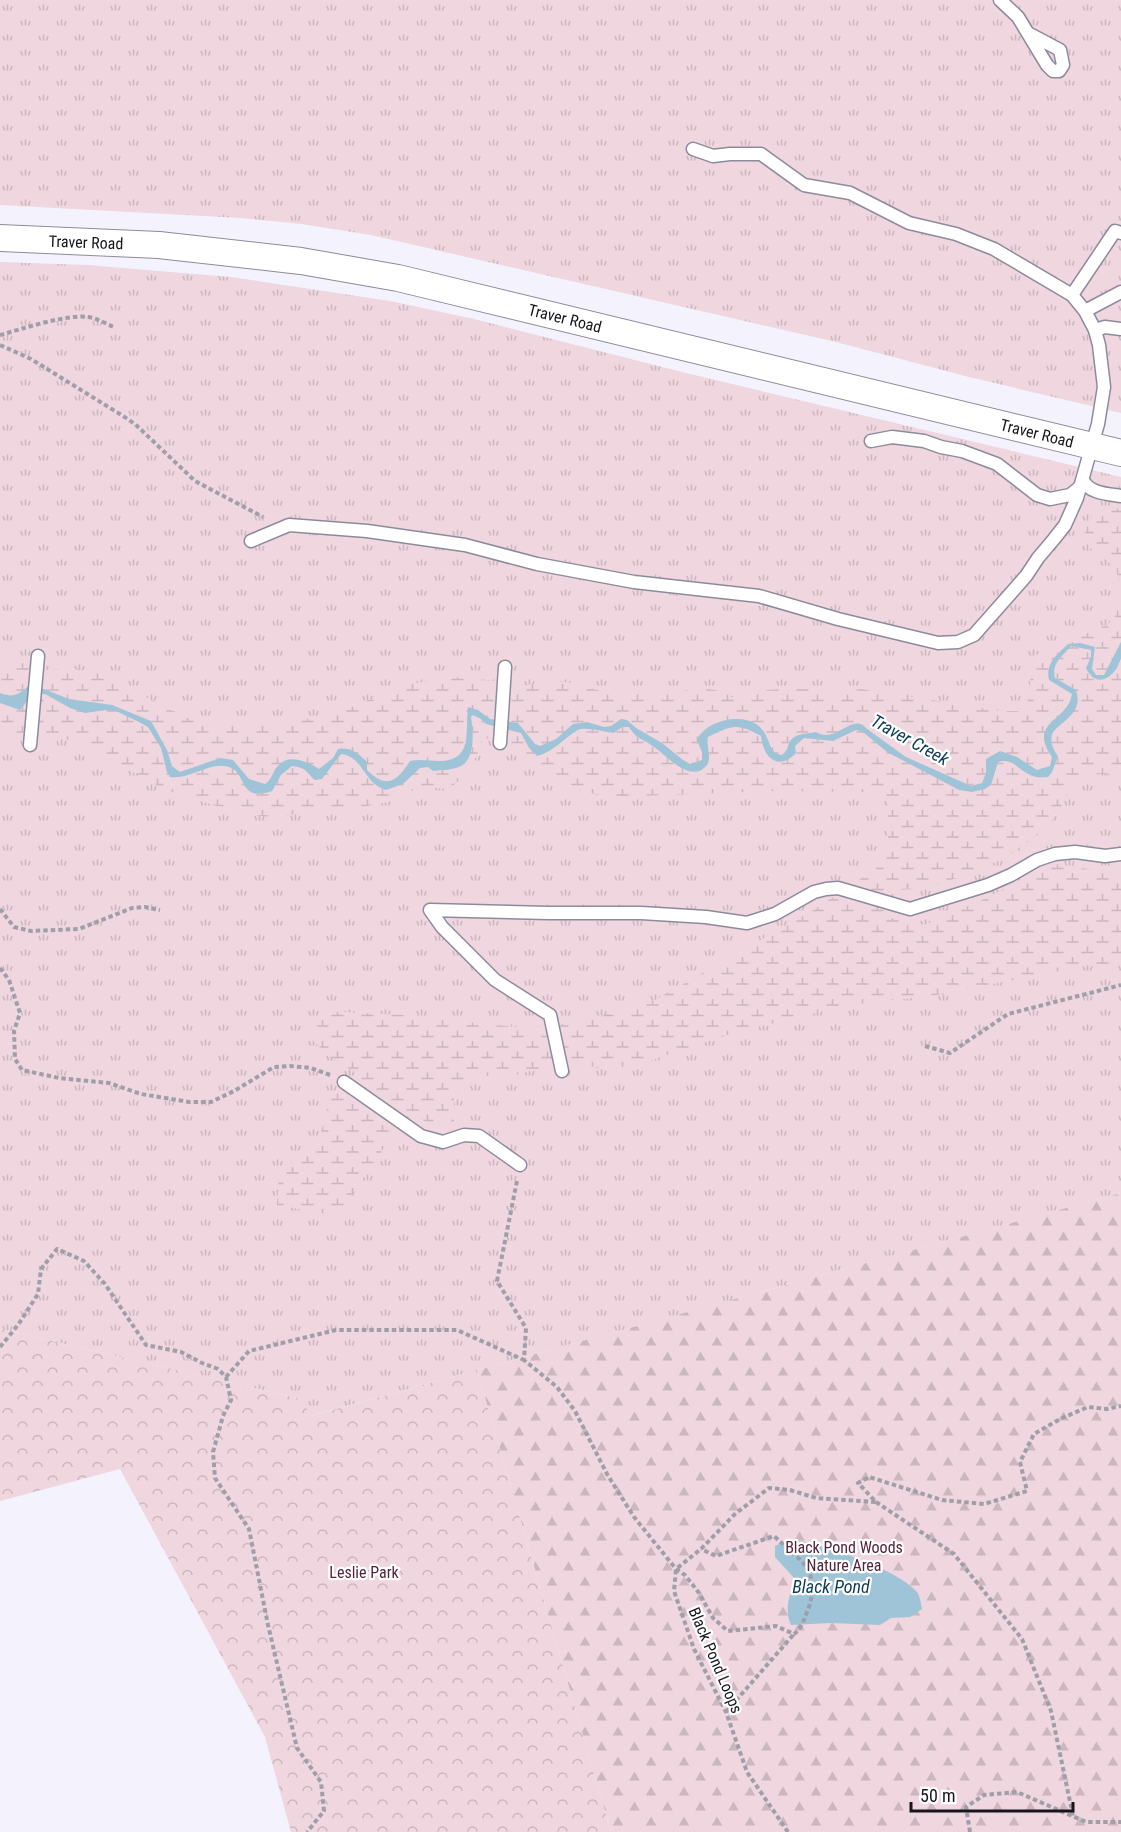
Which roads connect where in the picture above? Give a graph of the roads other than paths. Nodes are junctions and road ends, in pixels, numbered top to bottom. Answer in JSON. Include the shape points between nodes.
{"nodes":[{"id":1,"x":1000,"y":0,"type":"edge"},
{"id":2,"x":1028,"y":33,"type":"dead end"},
{"id":3,"x":693,"y":149,"type":"dead end"},
{"id":4,"x":1121,"y":233,"type":"edge"},
{"id":5,"x":0,"y":238,"type":"edge"},
{"id":6,"x":1121,"y":292,"type":"edge"},
{"id":7,"x":1072,"y":295,"type":"junction"},
{"id":8,"x":1085,"y":311,"type":"junction"},
{"id":9,"x":1121,"y":329,"type":"edge"},
{"id":10,"x":1095,"y":330,"type":"junction"},
{"id":11,"x":871,"y":441,"type":"dead end"},
{"id":12,"x":1092,"y":446,"type":"junction"},
{"id":13,"x":1121,"y":453,"type":"edge"},
{"id":14,"x":1082,"y":483,"type":"junction"},
{"id":15,"x":1121,"y":496,"type":"edge"},
{"id":16,"x":250,"y":541,"type":"dead end"},
{"id":17,"x":38,"y":656,"type":"dead end"},
{"id":18,"x":504,"y":668,"type":"dead end"},
{"id":19,"x":500,"y":743,"type":"dead end"},
{"id":20,"x":30,"y":745,"type":"dead end"},
{"id":21,"x":1121,"y":854,"type":"edge"},
{"id":22,"x":562,"y":1071,"type":"dead end"},
{"id":23,"x":344,"y":1082,"type":"road end"},
{"id":24,"x":520,"y":1165,"type":"road end"}],
"edges":[{"from":1,"to":2,"type":"lane"},
{"from":3,"to":7,"type":"lane","via":[[713,156],[761,154],[804,185],[850,193],[909,223],[956,234],[994,249]]},
{"from":4,"to":7,"type":"lane","via":[[1114,231]]},
{"from":5,"to":12,"type":"street","name":"Traver Road","via":[[159,245],[301,261],[399,278]]},
{"from":6,"to":8,"type":"lane"},
{"from":7,"to":8,"type":"lane"},
{"from":8,"to":10,"type":"lane"},
{"from":9,"to":10,"type":"lane"},
{"from":10,"to":12,"type":"lane","via":[[1104,387]]},
{"from":11,"to":14,"type":"lane","via":[[892,437],[962,451],[997,464],[1037,495],[1050,499],[1070,495]]},
{"from":12,"to":13,"type":"street","name":"Traver Road"},
{"from":12,"to":14,"type":"lane"},
{"from":14,"to":15,"type":"lane"},
{"from":14,"to":16,"type":"lane","via":[[1065,525],[1026,576],[974,635],[948,643],[838,619],[759,596],[634,582],[537,564],[465,545],[309,525],[289,525]]},
{"from":17,"to":20,"type":"lane"},
{"from":18,"to":19,"type":"lane"},
{"from":21,"to":22,"type":"lane","via":[[1054,854],[988,885],[910,909],[838,888],[826,889],[747,923],[640,913],[430,909],[442,927],[495,980],[550,1015]]},
{"from":23,"to":24,"type":"lane","via":[[421,1136],[443,1142],[464,1135],[479,1136]]}]}
